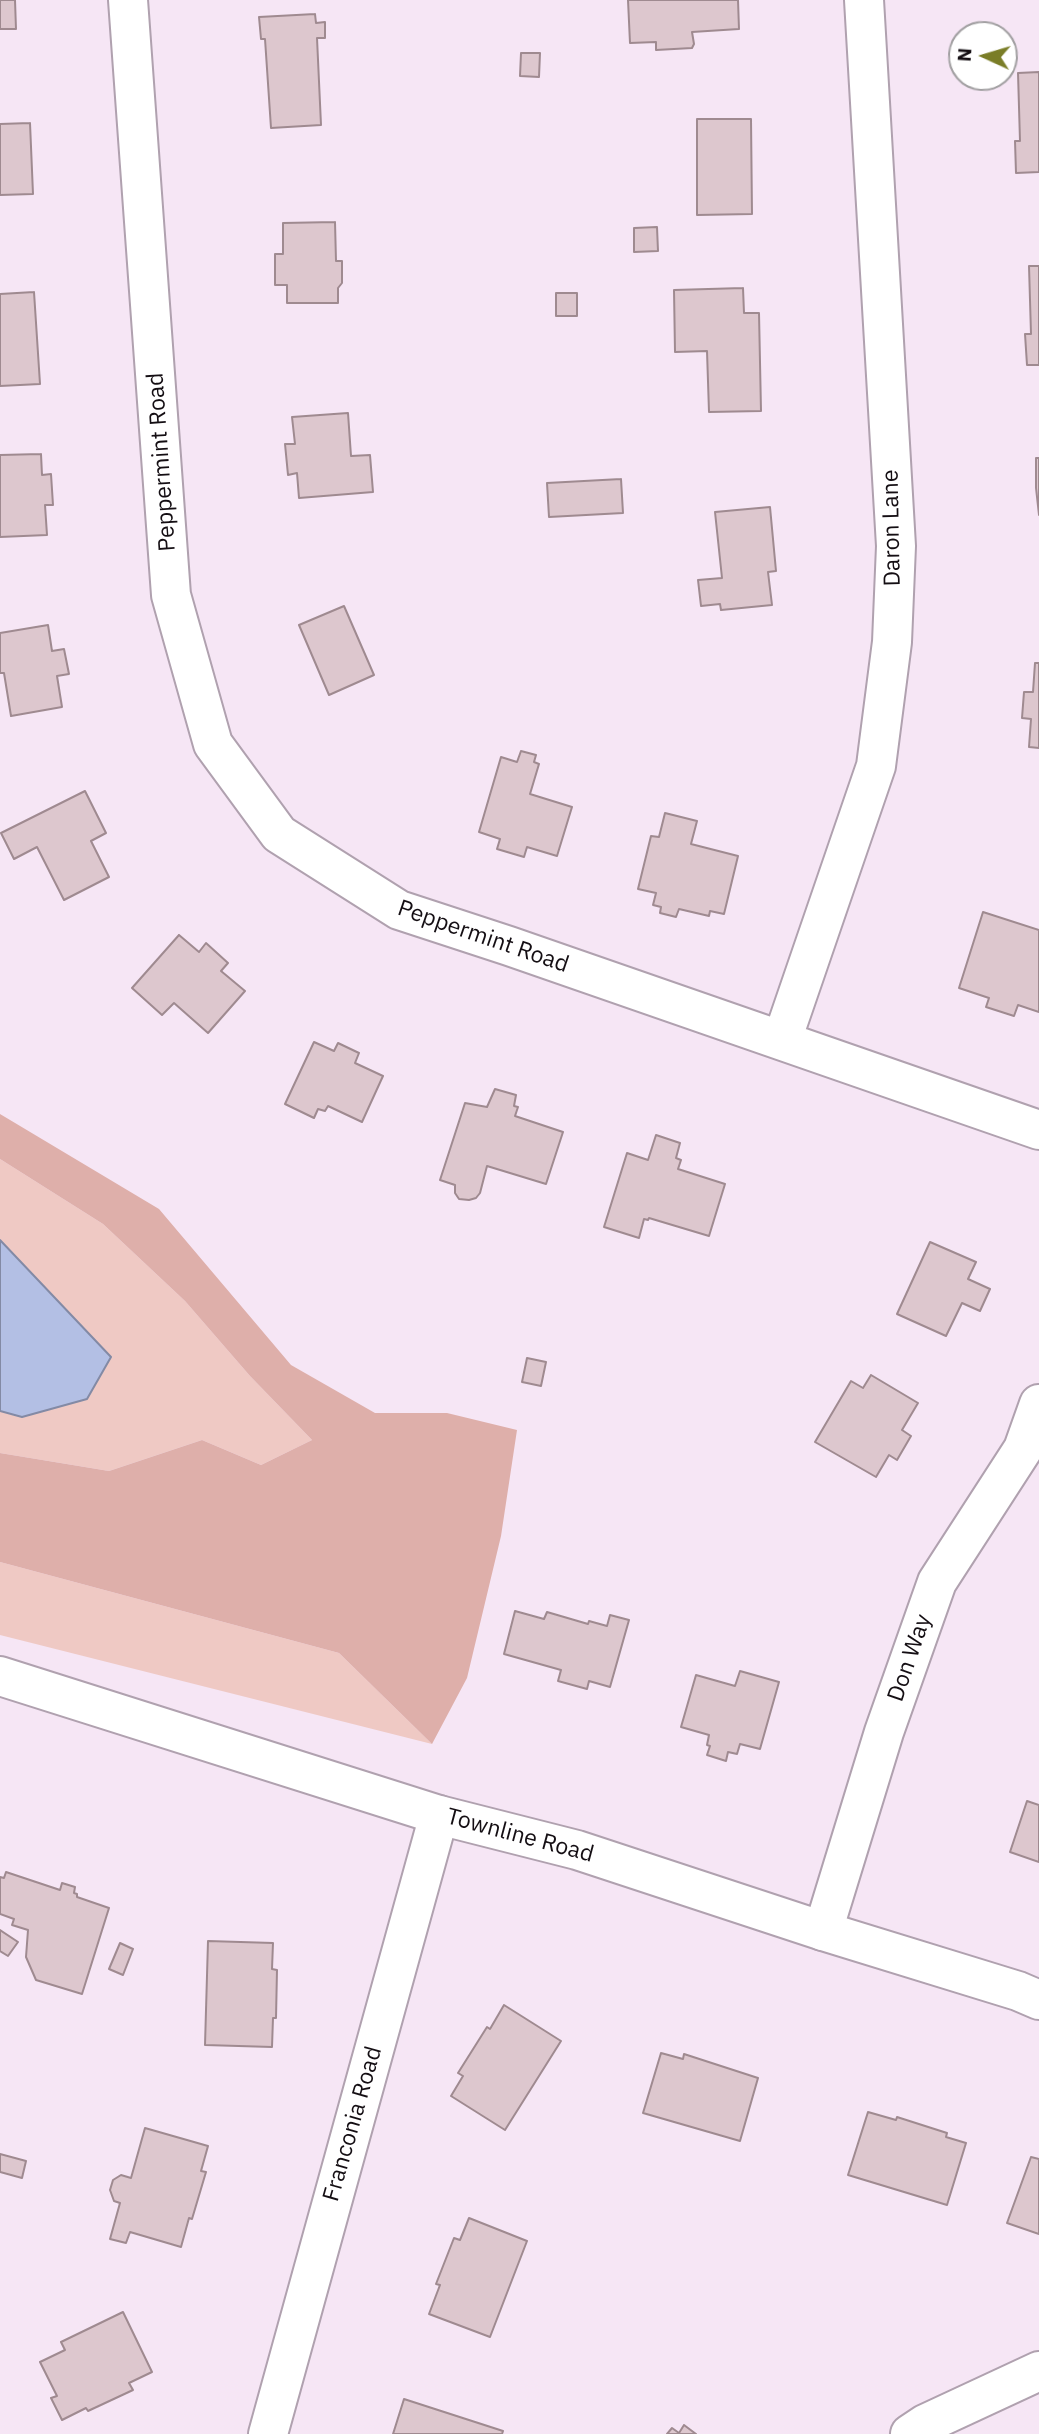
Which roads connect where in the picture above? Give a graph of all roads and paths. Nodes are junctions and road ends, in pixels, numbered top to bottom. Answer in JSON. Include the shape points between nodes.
{"nodes":[{"id":1,"x":128,"y":0,"type":"edge"},
{"id":2,"x":864,"y":0,"type":"edge"},
{"id":3,"x":782,"y":1040,"type":"junction"},
{"id":4,"x":1039,"y":1130,"type":"edge"},
{"id":5,"x":1039,"y":1404,"type":"edge"},
{"id":6,"x":0,"y":1676,"type":"edge"},
{"id":7,"x":439,"y":1815,"type":"junction"},
{"id":8,"x":823,"y":1931,"type":"junction"},
{"id":9,"x":1039,"y":2000,"type":"edge"},
{"id":10,"x":1039,"y":2371,"type":"edge"},
{"id":11,"x":268,"y":2434,"type":"edge"},
{"id":12,"x":910,"y":2434,"type":"edge"}],
"edges":[{"from":1,"to":3,"type":"street","name":"Peppermint Road","via":[[171,595],[213,744],[279,834],[399,910]]},
{"from":2,"to":3,"type":"street","name":"Daron Lane","via":[[896,546],[891,642],[876,766]]},
{"from":3,"to":4,"type":"street","name":"Peppermint Road"},
{"from":5,"to":8,"type":"street","name":"Don Way","via":[[1023,1450],[937,1582],[884,1732]]},
{"from":6,"to":7,"type":"street","name":"Townline Road"},
{"from":7,"to":8,"type":"street","name":"Townline Road","via":[[577,1850]]},
{"from":7,"to":11,"type":"street","name":"Franconia Road"},
{"from":8,"to":9,"type":"street","name":"Townline Road"},
{"from":10,"to":12,"type":"street"}]}
